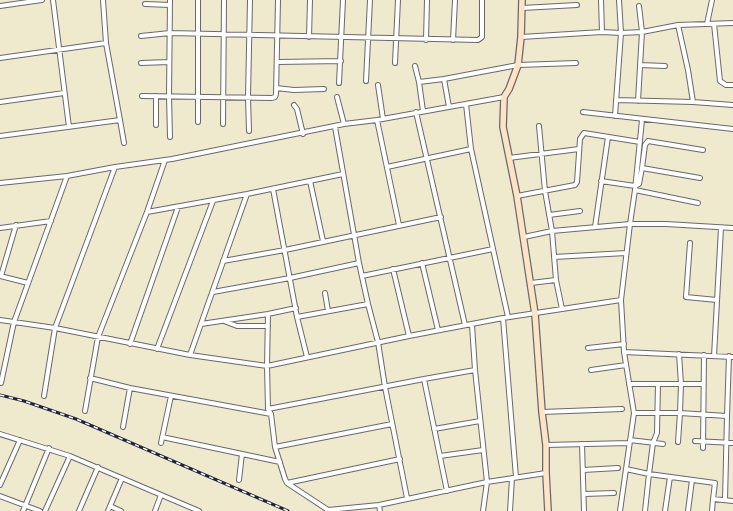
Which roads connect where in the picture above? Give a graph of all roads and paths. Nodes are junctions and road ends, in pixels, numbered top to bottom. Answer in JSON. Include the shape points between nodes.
{"nodes":[{"id":1,"x":42,"y":0,"type":"edge"},
{"id":2,"x":53,"y":0,"type":"edge"},
{"id":3,"x":103,"y":0,"type":"edge"},
{"id":4,"x":198,"y":0,"type":"edge"},
{"id":5,"x":224,"y":0,"type":"edge"},
{"id":6,"x":250,"y":0,"type":"edge"},
{"id":7,"x":278,"y":0,"type":"edge"},
{"id":8,"x":310,"y":0,"type":"edge"},
{"id":9,"x":343,"y":0,"type":"edge"},
{"id":10,"x":370,"y":0,"type":"edge"},
{"id":11,"x":398,"y":0,"type":"edge"},
{"id":12,"x":427,"y":0,"type":"edge"},
{"id":13,"x":455,"y":0,"type":"edge"},
{"id":14,"x":482,"y":0,"type":"edge"},
{"id":15,"x":522,"y":0,"type":"edge"},
{"id":16,"x":601,"y":0,"type":"edge"},
{"id":17,"x":619,"y":0,"type":"edge"},
{"id":18,"x":712,"y":0,"type":"edge"},
{"id":19,"x":170,"y":2,"type":"edge"},
{"id":20,"x":144,"y":4,"type":"dead end"},
{"id":21,"x":577,"y":5,"type":"dead end"},
{"id":22,"x":0,"y":6,"type":"edge"},
{"id":23,"x":639,"y":6,"type":"dead end"},
{"id":24,"x":522,"y":8,"type":"junction"},
{"id":25,"x":733,"y":23,"type":"edge"},
{"id":26,"x":707,"y":24,"type":"junction"},
{"id":27,"x":714,"y":24,"type":"junction"},
{"id":28,"x":678,"y":25,"type":"junction"},
{"id":29,"x":602,"y":32,"type":"junction"},
{"id":30,"x":642,"y":32,"type":"junction"},
{"id":31,"x":621,"y":33,"type":"junction"},
{"id":32,"x":170,"y":34,"type":"junction"},
{"id":33,"x":198,"y":34,"type":"junction"},
{"id":34,"x":224,"y":35,"type":"junction"},
{"id":35,"x":249,"y":35,"type":"junction"},
{"id":36,"x":141,"y":36,"type":"dead end"},
{"id":37,"x":277,"y":36,"type":"junction"},
{"id":38,"x":308,"y":37,"type":"junction"},
{"id":39,"x":521,"y":37,"type":"junction"},
{"id":40,"x":342,"y":38,"type":"junction"},
{"id":41,"x":368,"y":38,"type":"junction"},
{"id":42,"x":397,"y":38,"type":"junction"},
{"id":43,"x":426,"y":40,"type":"junction"},
{"id":44,"x":453,"y":40,"type":"junction"},
{"id":45,"x":106,"y":43,"type":"junction"},
{"id":46,"x":58,"y":49,"type":"junction"},
{"id":47,"x":0,"y":58,"type":"edge"},
{"id":48,"x":341,"y":61,"type":"junction"},
{"id":49,"x":169,"y":62,"type":"junction"},
{"id":50,"x":277,"y":62,"type":"junction"},
{"id":51,"x":141,"y":63,"type":"dead end"},
{"id":52,"x":395,"y":63,"type":"dead end"},
{"id":53,"x":576,"y":63,"type":"dead end"},
{"id":54,"x":518,"y":65,"type":"junction"},
{"id":55,"x":640,"y":65,"type":"junction"},
{"id":56,"x":415,"y":66,"type":"dead end"},
{"id":57,"x":665,"y":66,"type":"dead end"},
{"id":58,"x":444,"y":79,"type":"junction"},
{"id":59,"x":366,"y":81,"type":"dead end"},
{"id":60,"x":419,"y":82,"type":"junction"},
{"id":61,"x":339,"y":83,"type":"dead end"},
{"id":62,"x":378,"y":85,"type":"dead end"},
{"id":63,"x":733,"y":85,"type":"edge"},
{"id":64,"x":276,"y":88,"type":"junction"},
{"id":65,"x":324,"y":89,"type":"dead end"},
{"id":66,"x":64,"y":93,"type":"junction"},
{"id":67,"x":142,"y":96,"type":"dead end"},
{"id":68,"x":156,"y":96,"type":"junction"},
{"id":69,"x":169,"y":96,"type":"junction"},
{"id":70,"x":198,"y":96,"type":"junction"},
{"id":71,"x":223,"y":96,"type":"junction"},
{"id":72,"x":248,"y":97,"type":"junction"},
{"id":73,"x":337,"y":97,"type":"dead end"},
{"id":74,"x":504,"y":97,"type":"junction"},
{"id":75,"x":616,"y":100,"type":"junction"},
{"id":76,"x":638,"y":101,"type":"junction"},
{"id":77,"x":0,"y":102,"type":"edge"},
{"id":78,"x":693,"y":102,"type":"junction"},
{"id":79,"x":466,"y":104,"type":"junction"},
{"id":80,"x":294,"y":105,"type":"dead end"},
{"id":81,"x":733,"y":105,"type":"edge"},
{"id":82,"x":449,"y":107,"type":"junction"},
{"id":83,"x":423,"y":111,"type":"junction"},
{"id":84,"x":416,"y":112,"type":"junction"},
{"id":85,"x":583,"y":112,"type":"dead end"},
{"id":86,"x":615,"y":116,"type":"junction"},
{"id":87,"x":383,"y":119,"type":"junction"},
{"id":88,"x":120,"y":120,"type":"junction"},
{"id":89,"x":377,"y":120,"type":"junction"},
{"id":90,"x":642,"y":120,"type":"junction"},
{"id":91,"x":198,"y":122,"type":"dead end"},
{"id":92,"x":223,"y":124,"type":"dead end"},
{"id":93,"x":344,"y":124,"type":"junction"},
{"id":94,"x":156,"y":125,"type":"dead end"},
{"id":95,"x":539,"y":126,"type":"dead end"},
{"id":96,"x":69,"y":127,"type":"junction"},
{"id":97,"x":335,"y":127,"type":"junction"},
{"id":98,"x":733,"y":129,"type":"edge"},
{"id":99,"x":249,"y":131,"type":"dead end"},
{"id":100,"x":303,"y":134,"type":"junction"},
{"id":101,"x":0,"y":136,"type":"edge"},
{"id":102,"x":170,"y":137,"type":"dead end"},
{"id":103,"x":608,"y":137,"type":"junction"},
{"id":104,"x":640,"y":142,"type":"junction"},
{"id":105,"x":124,"y":143,"type":"dead end"},
{"id":106,"x":472,"y":149,"type":"junction"},
{"id":107,"x":579,"y":149,"type":"junction"},
{"id":108,"x":703,"y":150,"type":"dead end"},
{"id":109,"x":541,"y":154,"type":"junction"},
{"id":110,"x":426,"y":158,"type":"junction"},
{"id":111,"x":509,"y":158,"type":"junction"},
{"id":112,"x":165,"y":160,"type":"junction"},
{"id":113,"x":115,"y":167,"type":"junction"},
{"id":114,"x":388,"y":167,"type":"junction"},
{"id":115,"x":642,"y":168,"type":"junction"},
{"id":116,"x":343,"y":174,"type":"junction"},
{"id":117,"x":67,"y":176,"type":"junction"},
{"id":118,"x":700,"y":178,"type":"dead end"},
{"id":119,"x":310,"y":181,"type":"junction"},
{"id":120,"x":601,"y":181,"type":"junction"},
{"id":121,"x":0,"y":183,"type":"edge"},
{"id":122,"x":635,"y":188,"type":"junction"},
{"id":123,"x":273,"y":189,"type":"junction"},
{"id":124,"x":545,"y":190,"type":"junction"},
{"id":125,"x":247,"y":194,"type":"junction"},
{"id":126,"x":517,"y":196,"type":"junction"},
{"id":127,"x":213,"y":201,"type":"junction"},
{"id":128,"x":698,"y":203,"type":"dead end"},
{"id":129,"x":178,"y":207,"type":"junction"},
{"id":130,"x":580,"y":211,"type":"dead end"},
{"id":131,"x":147,"y":212,"type":"junction"},
{"id":132,"x":549,"y":215,"type":"junction"},
{"id":133,"x":441,"y":217,"type":"junction"},
{"id":134,"x":51,"y":221,"type":"junction"},
{"id":135,"x":630,"y":224,"type":"junction"},
{"id":136,"x":16,"y":225,"type":"junction"},
{"id":137,"x":399,"y":225,"type":"junction"},
{"id":138,"x":595,"y":227,"type":"junction"},
{"id":139,"x":0,"y":228,"type":"edge"},
{"id":140,"x":721,"y":228,"type":"junction"},
{"id":141,"x":733,"y":228,"type":"edge"},
{"id":142,"x":552,"y":231,"type":"junction"},
{"id":143,"x":355,"y":236,"type":"junction"},
{"id":144,"x":524,"y":237,"type":"junction"},
{"id":145,"x":323,"y":241,"type":"junction"},
{"id":146,"x":690,"y":243,"type":"dead end"},
{"id":147,"x":493,"y":249,"type":"junction"},
{"id":148,"x":285,"y":250,"type":"junction"},
{"id":149,"x":626,"y":253,"type":"junction"},
{"id":150,"x":554,"y":257,"type":"junction"},
{"id":151,"x":450,"y":258,"type":"junction"},
{"id":152,"x":223,"y":261,"type":"junction"},
{"id":153,"x":359,"y":263,"type":"junction"},
{"id":154,"x":422,"y":263,"type":"junction"},
{"id":155,"x":393,"y":269,"type":"junction"},
{"id":156,"x":1,"y":276,"type":"edge"},
{"id":157,"x":362,"y":276,"type":"junction"},
{"id":158,"x":290,"y":278,"type":"junction"},
{"id":159,"x":556,"y":280,"type":"junction"},
{"id":160,"x":28,"y":283,"type":"junction"},
{"id":161,"x":531,"y":283,"type":"junction"},
{"id":162,"x":213,"y":292,"type":"junction"},
{"id":163,"x":325,"y":293,"type":"dead end"},
{"id":164,"x":621,"y":300,"type":"junction"},
{"id":165,"x":717,"y":300,"type":"junction"},
{"id":166,"x":368,"y":304,"type":"junction"},
{"id":167,"x":296,"y":308,"type":"junction"},
{"id":168,"x":562,"y":309,"type":"junction"},
{"id":169,"x":328,"y":311,"type":"junction"},
{"id":170,"x":268,"y":314,"type":"junction"},
{"id":171,"x":535,"y":314,"type":"junction"},
{"id":172,"x":297,"y":317,"type":"junction"},
{"id":173,"x":505,"y":318,"type":"junction"},
{"id":174,"x":0,"y":320,"type":"edge"},
{"id":175,"x":223,"y":321,"type":"junction"},
{"id":176,"x":14,"y":322,"type":"junction"},
{"id":177,"x":201,"y":324,"type":"junction"},
{"id":178,"x":465,"y":325,"type":"junction"},
{"id":179,"x":472,"y":325,"type":"junction"},
{"id":180,"x":268,"y":326,"type":"junction"},
{"id":181,"x":55,"y":328,"type":"junction"},
{"id":182,"x":438,"y":330,"type":"junction"},
{"id":183,"x":410,"y":336,"type":"junction"},
{"id":184,"x":98,"y":337,"type":"junction"},
{"id":185,"x":378,"y":342,"type":"junction"},
{"id":186,"x":130,"y":344,"type":"junction"},
{"id":187,"x":624,"y":344,"type":"junction"},
{"id":188,"x":588,"y":348,"type":"dead end"},
{"id":189,"x":157,"y":349,"type":"junction"},
{"id":190,"x":624,"y":352,"type":"junction"},
{"id":191,"x":0,"y":353,"type":"edge"},
{"id":192,"x":680,"y":354,"type":"junction"},
{"id":193,"x":7,"y":355,"type":"junction"},
{"id":194,"x":190,"y":355,"type":"junction"},
{"id":195,"x":704,"y":355,"type":"junction"},
{"id":196,"x":714,"y":356,"type":"junction"},
{"id":197,"x":731,"y":356,"type":"edge"},
{"id":198,"x":307,"y":358,"type":"junction"},
{"id":199,"x":267,"y":366,"type":"junction"},
{"id":200,"x":626,"y":366,"type":"junction"},
{"id":201,"x":475,"y":370,"type":"junction"},
{"id":202,"x":591,"y":370,"type":"dead end"},
{"id":203,"x":90,"y":378,"type":"junction"},
{"id":204,"x":424,"y":379,"type":"junction"},
{"id":205,"x":1,"y":383,"type":"dead end"},
{"id":206,"x":629,"y":384,"type":"junction"},
{"id":207,"x":658,"y":384,"type":"junction"},
{"id":208,"x":681,"y":384,"type":"junction"},
{"id":209,"x":703,"y":384,"type":"junction"},
{"id":210,"x":385,"y":387,"type":"junction"},
{"id":211,"x":130,"y":388,"type":"junction"},
{"id":212,"x":44,"y":396,"type":"dead end"},
{"id":213,"x":171,"y":396,"type":"junction"},
{"id":214,"x":268,"y":409,"type":"junction"},
{"id":215,"x":622,"y":409,"type":"dead end"},
{"id":216,"x":85,"y":411,"type":"dead end"},
{"id":217,"x":542,"y":412,"type":"junction"},
{"id":218,"x":634,"y":413,"type":"junction"},
{"id":219,"x":658,"y":413,"type":"junction"},
{"id":220,"x":680,"y":413,"type":"junction"},
{"id":221,"x":270,"y":414,"type":"junction"},
{"id":222,"x":703,"y":415,"type":"junction"},
{"id":223,"x":727,"y":416,"type":"junction"},
{"id":224,"x":480,"y":421,"type":"junction"},
{"id":225,"x":392,"y":424,"type":"junction"},
{"id":226,"x":123,"y":427,"type":"dead end"},
{"id":227,"x":434,"y":429,"type":"junction"},
{"id":228,"x":0,"y":434,"type":"edge"},
{"id":229,"x":162,"y":437,"type":"junction"},
{"id":230,"x":20,"y":440,"type":"junction"},
{"id":231,"x":695,"y":441,"type":"dead end"},
{"id":232,"x":630,"y":442,"type":"junction"},
{"id":233,"x":678,"y":442,"type":"dead end"},
{"id":234,"x":703,"y":442,"type":"junction"},
{"id":235,"x":161,"y":443,"type":"dead end"},
{"id":236,"x":653,"y":443,"type":"junction"},
{"id":237,"x":727,"y":443,"type":"junction"},
{"id":238,"x":733,"y":443,"type":"edge"},
{"id":239,"x":582,"y":444,"type":"junction"},
{"id":240,"x":663,"y":444,"type":"dead end"},
{"id":241,"x":546,"y":445,"type":"junction"},
{"id":242,"x":275,"y":447,"type":"junction"},
{"id":243,"x":50,"y":448,"type":"junction"},
{"id":244,"x":703,"y":448,"type":"dead end"},
{"id":245,"x":483,"y":450,"type":"junction"},
{"id":246,"x":242,"y":454,"type":"junction"},
{"id":247,"x":70,"y":456,"type":"junction"},
{"id":248,"x":440,"y":456,"type":"junction"},
{"id":249,"x":400,"y":459,"type":"junction"},
{"id":250,"x":280,"y":462,"type":"junction"},
{"id":251,"x":98,"y":467,"type":"junction"},
{"id":252,"x":618,"y":468,"type":"dead end"},
{"id":253,"x":626,"y":469,"type":"junction"},
{"id":254,"x":583,"y":470,"type":"junction"},
{"id":255,"x":546,"y":473,"type":"junction"},
{"id":256,"x":649,"y":474,"type":"junction"},
{"id":257,"x":670,"y":476,"type":"junction"},
{"id":258,"x":122,"y":478,"type":"junction"},
{"id":259,"x":514,"y":478,"type":"junction"},
{"id":260,"x":239,"y":480,"type":"dead end"},
{"id":261,"x":692,"y":480,"type":"junction"},
{"id":262,"x":487,"y":482,"type":"junction"},
{"id":263,"x":288,"y":483,"type":"junction"},
{"id":264,"x":0,"y":485,"type":"edge"},
{"id":265,"x":447,"y":491,"type":"junction"},
{"id":266,"x":614,"y":493,"type":"dead end"},
{"id":267,"x":584,"y":494,"type":"junction"},
{"id":268,"x":161,"y":495,"type":"junction"},
{"id":269,"x":0,"y":496,"type":"edge"},
{"id":270,"x":407,"y":498,"type":"junction"},
{"id":271,"x":713,"y":499,"type":"junction"},
{"id":272,"x":725,"y":500,"type":"junction"},
{"id":273,"x":733,"y":501,"type":"edge"},
{"id":274,"x":379,"y":504,"type":"junction"},
{"id":275,"x":25,"y":505,"type":"junction"},
{"id":276,"x":110,"y":506,"type":"junction"},
{"id":277,"x":23,"y":511,"type":"edge"},
{"id":278,"x":40,"y":511,"type":"edge"},
{"id":279,"x":45,"y":511,"type":"edge"},
{"id":280,"x":79,"y":511,"type":"edge"},
{"id":281,"x":108,"y":511,"type":"edge"},
{"id":282,"x":121,"y":511,"type":"edge"},
{"id":283,"x":155,"y":511,"type":"edge"},
{"id":284,"x":197,"y":511,"type":"edge"},
{"id":285,"x":380,"y":511,"type":"edge"},
{"id":286,"x":483,"y":511,"type":"edge"},
{"id":287,"x":510,"y":511,"type":"edge"},
{"id":288,"x":548,"y":511,"type":"edge"},
{"id":289,"x":584,"y":511,"type":"edge"},
{"id":290,"x":620,"y":511,"type":"edge"},
{"id":291,"x":645,"y":511,"type":"edge"},
{"id":292,"x":665,"y":511,"type":"edge"},
{"id":293,"x":688,"y":511,"type":"edge"},
{"id":294,"x":712,"y":511,"type":"edge"}],
"edges":[{"from":1,"to":22,"type":"street"},
{"from":2,"to":46,"type":"street"},
{"from":3,"to":45,"type":"street"},
{"from":4,"to":33,"type":"street"},
{"from":5,"to":34,"type":"street"},
{"from":6,"to":35,"type":"street"},
{"from":7,"to":37,"type":"street"},
{"from":8,"to":38,"type":"street"},
{"from":9,"to":40,"type":"street"},
{"from":10,"to":41,"type":"street"},
{"from":11,"to":42,"type":"street"},
{"from":12,"to":43,"type":"street"},
{"from":13,"to":44,"type":"street"},
{"from":14,"to":44,"type":"street","via":[[482,37],[478,40]]},
{"from":15,"to":24,"type":"street"},
{"from":16,"to":29,"type":"street"},
{"from":17,"to":31,"type":"street"},
{"from":18,"to":26,"type":"street"},
{"from":19,"to":20,"type":"street"},
{"from":19,"to":32,"type":"street"},
{"from":21,"to":24,"type":"street"},
{"from":23,"to":30,"type":"street"},
{"from":24,"to":39,"type":"street"},
{"from":25,"to":27,"type":"street"},
{"from":26,"to":27,"type":"street"},
{"from":26,"to":28,"type":"street"},
{"from":27,"to":63,"type":"street","via":[[720,81],[726,85]]},
{"from":28,"to":30,"type":"street"},
{"from":28,"to":78,"type":"street"},
{"from":29,"to":31,"type":"street"},
{"from":29,"to":39,"type":"street"},
{"from":30,"to":31,"type":"street"},
{"from":30,"to":55,"type":"street"},
{"from":31,"to":75,"type":"street"},
{"from":32,"to":33,"type":"street"},
{"from":32,"to":36,"type":"street"},
{"from":32,"to":49,"type":"street"},
{"from":33,"to":34,"type":"street"},
{"from":33,"to":70,"type":"street"},
{"from":34,"to":35,"type":"street"},
{"from":34,"to":71,"type":"street"},
{"from":35,"to":37,"type":"street"},
{"from":35,"to":72,"type":"street"},
{"from":37,"to":38,"type":"street"},
{"from":37,"to":50,"type":"street"},
{"from":38,"to":40,"type":"street"},
{"from":39,"to":54,"type":"street"},
{"from":40,"to":41,"type":"street"},
{"from":40,"to":48,"type":"street"},
{"from":41,"to":42,"type":"street"},
{"from":41,"to":59,"type":"street"},
{"from":42,"to":43,"type":"street"},
{"from":42,"to":52,"type":"street"},
{"from":43,"to":44,"type":"street"},
{"from":45,"to":46,"type":"street"},
{"from":45,"to":88,"type":"street"},
{"from":46,"to":47,"type":"street"},
{"from":46,"to":66,"type":"street"},
{"from":48,"to":50,"type":"street"},
{"from":48,"to":61,"type":"street"},
{"from":49,"to":51,"type":"street"},
{"from":49,"to":69,"type":"street"},
{"from":50,"to":64,"type":"street"},
{"from":53,"to":54,"type":"street"},
{"from":54,"to":58,"type":"street"},
{"from":54,"to":74,"type":"street"},
{"from":55,"to":57,"type":"street"},
{"from":55,"to":76,"type":"street"},
{"from":56,"to":60,"type":"street"},
{"from":58,"to":60,"type":"street"},
{"from":58,"to":82,"type":"street"},
{"from":60,"to":83,"type":"street"},
{"from":62,"to":87,"type":"street"},
{"from":64,"to":65,"type":"street"},
{"from":64,"to":72,"type":"street","via":[[275,97],[272,98]]},
{"from":66,"to":77,"type":"street"},
{"from":66,"to":96,"type":"street"},
{"from":67,"to":68,"type":"street"},
{"from":68,"to":69,"type":"street"},
{"from":68,"to":94,"type":"street"},
{"from":69,"to":70,"type":"street"},
{"from":69,"to":102,"type":"street"},
{"from":70,"to":71,"type":"street"},
{"from":70,"to":91,"type":"street"},
{"from":71,"to":72,"type":"street"},
{"from":71,"to":92,"type":"street"},
{"from":72,"to":99,"type":"street"},
{"from":73,"to":93,"type":"street"},
{"from":74,"to":79,"type":"street"},
{"from":74,"to":111,"type":"street","via":[[503,127]]},
{"from":75,"to":76,"type":"street"},
{"from":75,"to":86,"type":"street"},
{"from":76,"to":78,"type":"street"},
{"from":78,"to":81,"type":"street"},
{"from":79,"to":82,"type":"street"},
{"from":79,"to":106,"type":"street"},
{"from":80,"to":100,"type":"street"},
{"from":82,"to":83,"type":"street"},
{"from":83,"to":84,"type":"street"},
{"from":84,"to":87,"type":"street"},
{"from":84,"to":110,"type":"street"},
{"from":85,"to":86,"type":"street"},
{"from":86,"to":90,"type":"street"},
{"from":87,"to":89,"type":"street"},
{"from":88,"to":96,"type":"street"},
{"from":88,"to":105,"type":"street"},
{"from":89,"to":93,"type":"street"},
{"from":89,"to":114,"type":"street"},
{"from":90,"to":98,"type":"street"},
{"from":90,"to":104,"type":"street"},
{"from":93,"to":97,"type":"street"},
{"from":95,"to":109,"type":"street"},
{"from":96,"to":101,"type":"street"},
{"from":97,"to":100,"type":"street"},
{"from":97,"to":116,"type":"street"},
{"from":100,"to":112,"type":"street"},
{"from":103,"to":104,"type":"street"},
{"from":103,"to":107,"type":"street","via":[[584,133],[580,139]]},
{"from":103,"to":120,"type":"street"},
{"from":104,"to":122,"type":"street"},
{"from":106,"to":110,"type":"street"},
{"from":106,"to":147,"type":"street"},
{"from":107,"to":109,"type":"street"},
{"from":107,"to":124,"type":"street","via":[[575,185]]},
{"from":108,"to":115,"type":"street","via":[[648,141],[645,145]]},
{"from":109,"to":111,"type":"street"},
{"from":109,"to":124,"type":"street"},
{"from":110,"to":114,"type":"street"},
{"from":110,"to":133,"type":"street"},
{"from":111,"to":126,"type":"street"},
{"from":112,"to":113,"type":"street"},
{"from":112,"to":131,"type":"street"},
{"from":113,"to":117,"type":"street"},
{"from":113,"to":181,"type":"street"},
{"from":114,"to":137,"type":"street"},
{"from":115,"to":118,"type":"street"},
{"from":115,"to":122,"type":"street","via":[[639,184]]},
{"from":116,"to":119,"type":"street"},
{"from":116,"to":143,"type":"street"},
{"from":117,"to":121,"type":"street"},
{"from":117,"to":134,"type":"street"},
{"from":119,"to":123,"type":"street"},
{"from":119,"to":145,"type":"street"},
{"from":120,"to":122,"type":"street"},
{"from":120,"to":138,"type":"street"},
{"from":122,"to":128,"type":"street"},
{"from":122,"to":135,"type":"street"},
{"from":123,"to":125,"type":"street"},
{"from":123,"to":148,"type":"street"},
{"from":124,"to":126,"type":"street"},
{"from":124,"to":132,"type":"street"},
{"from":125,"to":127,"type":"street"},
{"from":125,"to":152,"type":"street"},
{"from":126,"to":144,"type":"street"},
{"from":127,"to":129,"type":"street"},
{"from":127,"to":189,"type":"street"},
{"from":129,"to":131,"type":"street"},
{"from":129,"to":186,"type":"street"},
{"from":130,"to":132,"type":"street"},
{"from":131,"to":184,"type":"street"},
{"from":132,"to":142,"type":"street"},
{"from":133,"to":137,"type":"street"},
{"from":133,"to":151,"type":"street"},
{"from":134,"to":136,"type":"street"},
{"from":134,"to":160,"type":"street"},
{"from":135,"to":138,"type":"street"},
{"from":135,"to":140,"type":"street"},
{"from":135,"to":149,"type":"street"},
{"from":136,"to":139,"type":"street"},
{"from":136,"to":156,"type":"street"},
{"from":137,"to":143,"type":"street"},
{"from":138,"to":142,"type":"street"},
{"from":140,"to":141,"type":"street"},
{"from":140,"to":165,"type":"street"},
{"from":142,"to":144,"type":"street"},
{"from":142,"to":150,"type":"street"},
{"from":143,"to":145,"type":"street"},
{"from":143,"to":153,"type":"street"},
{"from":144,"to":161,"type":"street"},
{"from":145,"to":148,"type":"street"},
{"from":146,"to":165,"type":"street","via":[[686,297]]},
{"from":147,"to":151,"type":"street"},
{"from":147,"to":173,"type":"street"},
{"from":148,"to":152,"type":"street"},
{"from":148,"to":158,"type":"street"},
{"from":149,"to":150,"type":"street"},
{"from":149,"to":164,"type":"street"},
{"from":150,"to":159,"type":"street"},
{"from":151,"to":154,"type":"street"},
{"from":151,"to":178,"type":"street"},
{"from":152,"to":162,"type":"street"},
{"from":153,"to":157,"type":"street"},
{"from":153,"to":158,"type":"street"},
{"from":154,"to":155,"type":"street"},
{"from":154,"to":182,"type":"street"},
{"from":155,"to":157,"type":"street"},
{"from":155,"to":183,"type":"street"},
{"from":156,"to":160,"type":"street"},
{"from":157,"to":166,"type":"street"},
{"from":158,"to":162,"type":"street"},
{"from":158,"to":167,"type":"street"},
{"from":159,"to":161,"type":"street"},
{"from":159,"to":168,"type":"street"},
{"from":160,"to":176,"type":"street"},
{"from":161,"to":171,"type":"street"},
{"from":162,"to":177,"type":"street"},
{"from":163,"to":169,"type":"street"},
{"from":164,"to":168,"type":"street"},
{"from":164,"to":187,"type":"street"},
{"from":165,"to":196,"type":"street"},
{"from":166,"to":169,"type":"street"},
{"from":166,"to":185,"type":"street"},
{"from":167,"to":170,"type":"street"},
{"from":167,"to":172,"type":"street"},
{"from":168,"to":171,"type":"street"},
{"from":169,"to":172,"type":"street"},
{"from":170,"to":175,"type":"street"},
{"from":170,"to":180,"type":"street"},
{"from":171,"to":173,"type":"street"},
{"from":171,"to":217,"type":"street"},
{"from":172,"to":198,"type":"street"},
{"from":173,"to":179,"type":"street"},
{"from":173,"to":259,"type":"street"},
{"from":174,"to":176,"type":"street"},
{"from":175,"to":177,"type":"street"},
{"from":175,"to":180,"type":"street","via":[[237,326]]},
{"from":176,"to":181,"type":"street"},
{"from":176,"to":193,"type":"street"},
{"from":177,"to":194,"type":"street"},
{"from":178,"to":179,"type":"street"},
{"from":178,"to":182,"type":"street"},
{"from":179,"to":201,"type":"street"},
{"from":180,"to":199,"type":"street"},
{"from":181,"to":184,"type":"street"},
{"from":181,"to":212,"type":"street"},
{"from":182,"to":183,"type":"street"},
{"from":183,"to":185,"type":"street"},
{"from":184,"to":186,"type":"street"},
{"from":184,"to":203,"type":"street"},
{"from":185,"to":198,"type":"street"},
{"from":185,"to":210,"type":"street"},
{"from":186,"to":189,"type":"street"},
{"from":187,"to":188,"type":"street"},
{"from":187,"to":190,"type":"street"},
{"from":189,"to":194,"type":"street"},
{"from":190,"to":192,"type":"street"},
{"from":190,"to":200,"type":"street"},
{"from":191,"to":193,"type":"street"},
{"from":192,"to":195,"type":"street"},
{"from":192,"to":208,"type":"street"},
{"from":193,"to":205,"type":"street"},
{"from":194,"to":199,"type":"street"},
{"from":195,"to":196,"type":"street"},
{"from":195,"to":209,"type":"street"},
{"from":196,"to":197,"type":"street"},
{"from":197,"to":223,"type":"street"},
{"from":198,"to":199,"type":"street"},
{"from":199,"to":214,"type":"street"},
{"from":200,"to":202,"type":"street"},
{"from":200,"to":206,"type":"street"},
{"from":201,"to":204,"type":"street"},
{"from":201,"to":224,"type":"street"},
{"from":203,"to":211,"type":"street"},
{"from":203,"to":216,"type":"street"},
{"from":204,"to":210,"type":"street"},
{"from":204,"to":227,"type":"street"},
{"from":206,"to":207,"type":"street"},
{"from":206,"to":218,"type":"street"},
{"from":207,"to":208,"type":"street"},
{"from":207,"to":219,"type":"street"},
{"from":208,"to":209,"type":"street"},
{"from":208,"to":220,"type":"street"},
{"from":209,"to":222,"type":"street"},
{"from":210,"to":214,"type":"street"},
{"from":210,"to":225,"type":"street"},
{"from":211,"to":213,"type":"street"},
{"from":211,"to":226,"type":"street"},
{"from":213,"to":221,"type":"street"},
{"from":213,"to":229,"type":"street"},
{"from":214,"to":221,"type":"street"},
{"from":215,"to":217,"type":"street"},
{"from":217,"to":241,"type":"street"},
{"from":218,"to":219,"type":"street"},
{"from":218,"to":232,"type":"street"},
{"from":219,"to":220,"type":"street"},
{"from":219,"to":236,"type":"street","via":[[657,433]]},
{"from":220,"to":222,"type":"street"},
{"from":220,"to":233,"type":"street"},
{"from":221,"to":242,"type":"street"},
{"from":222,"to":223,"type":"street"},
{"from":222,"to":234,"type":"street"},
{"from":223,"to":237,"type":"street"},
{"from":224,"to":227,"type":"street"},
{"from":224,"to":245,"type":"street"},
{"from":225,"to":242,"type":"street"},
{"from":225,"to":249,"type":"street"},
{"from":227,"to":248,"type":"street"},
{"from":228,"to":230,"type":"street"},
{"from":229,"to":235,"type":"street"},
{"from":229,"to":246,"type":"street"},
{"from":230,"to":243,"type":"street"},
{"from":230,"to":264,"type":"street"},
{"from":231,"to":234,"type":"street"},
{"from":232,"to":236,"type":"street"},
{"from":232,"to":239,"type":"street"},
{"from":232,"to":253,"type":"street"},
{"from":234,"to":237,"type":"street"},
{"from":234,"to":244,"type":"street"},
{"from":236,"to":240,"type":"street"},
{"from":236,"to":256,"type":"street"},
{"from":237,"to":238,"type":"street"},
{"from":237,"to":272,"type":"street"},
{"from":239,"to":241,"type":"street"},
{"from":239,"to":254,"type":"street"},
{"from":241,"to":255,"type":"street"},
{"from":242,"to":250,"type":"street"},
{"from":243,"to":247,"type":"street"},
{"from":243,"to":275,"type":"street"},
{"from":245,"to":248,"type":"street"},
{"from":245,"to":262,"type":"street"},
{"from":246,"to":250,"type":"street"},
{"from":246,"to":260,"type":"street"},
{"from":247,"to":251,"type":"street"},
{"from":247,"to":279,"type":"street"},
{"from":248,"to":265,"type":"street"},
{"from":249,"to":263,"type":"street"},
{"from":249,"to":270,"type":"street"},
{"from":250,"to":263,"type":"street"},
{"from":251,"to":258,"type":"street"},
{"from":251,"to":280,"type":"street"},
{"from":252,"to":254,"type":"street"},
{"from":253,"to":256,"type":"street"},
{"from":253,"to":290,"type":"street"},
{"from":254,"to":267,"type":"street"},
{"from":255,"to":259,"type":"street"},
{"from":255,"to":288,"type":"street"},
{"from":256,"to":257,"type":"street"},
{"from":256,"to":291,"type":"street"},
{"from":257,"to":261,"type":"street"},
{"from":257,"to":292,"type":"street"},
{"from":258,"to":268,"type":"street"},
{"from":258,"to":276,"type":"street"},
{"from":259,"to":262,"type":"street"},
{"from":259,"to":287,"type":"street"},
{"from":261,"to":271,"type":"street","via":[[715,483]]},
{"from":261,"to":293,"type":"street"},
{"from":262,"to":265,"type":"street"},
{"from":262,"to":286,"type":"street"},
{"from":263,"to":274,"type":"street","via":[[328,510]]},
{"from":265,"to":270,"type":"street"},
{"from":266,"to":267,"type":"street"},
{"from":267,"to":289,"type":"street"},
{"from":268,"to":283,"type":"street"},
{"from":268,"to":284,"type":"street"},
{"from":269,"to":275,"type":"street"},
{"from":270,"to":274,"type":"street"},
{"from":271,"to":272,"type":"street"},
{"from":271,"to":294,"type":"street"},
{"from":272,"to":273,"type":"street"},
{"from":274,"to":285,"type":"street"},
{"from":275,"to":277,"type":"street"},
{"from":275,"to":278,"type":"street"},
{"from":276,"to":281,"type":"street"},
{"from":276,"to":282,"type":"street"}]}
